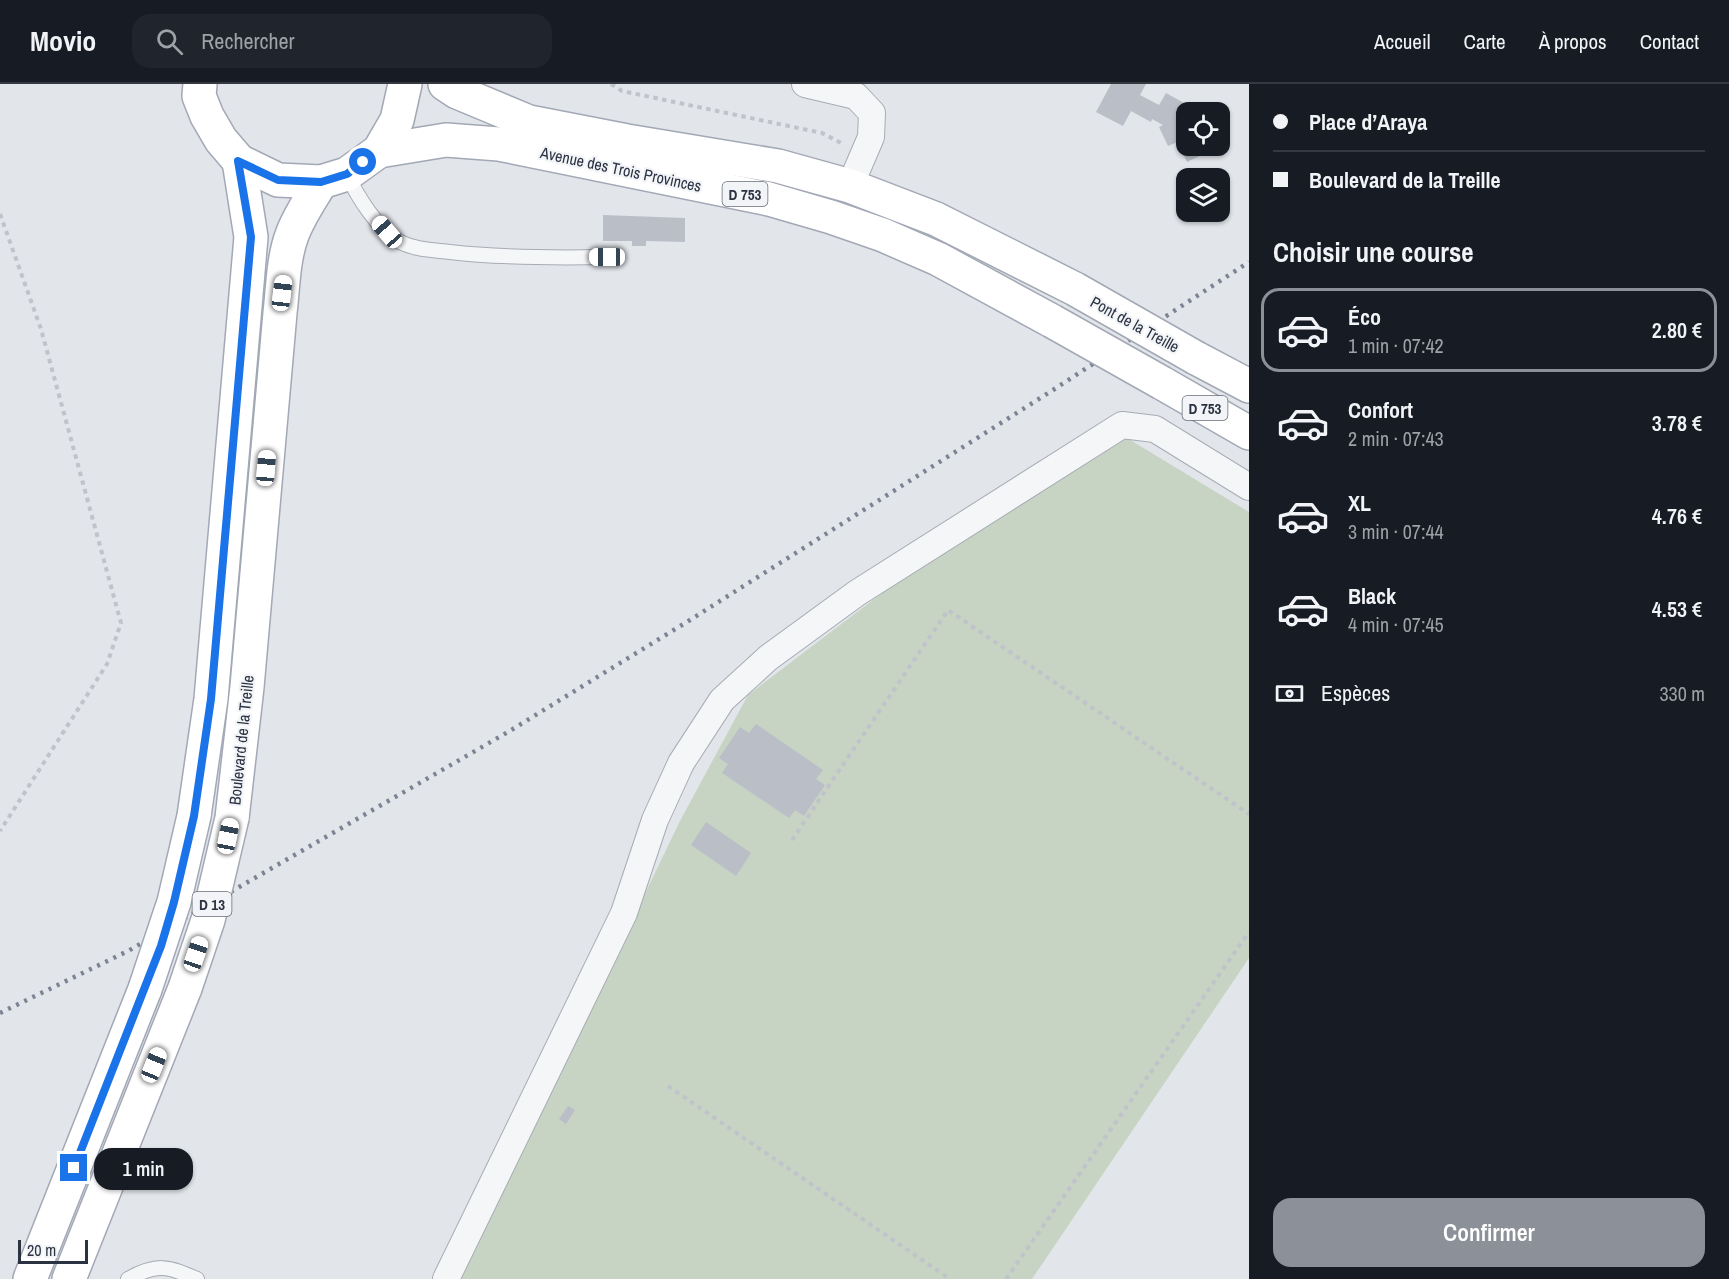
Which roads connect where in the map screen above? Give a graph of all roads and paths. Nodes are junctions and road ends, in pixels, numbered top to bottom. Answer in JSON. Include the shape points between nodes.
{"nodes":[{"id":1,"x":200,"y":84,"type":"edge"},
{"id":2,"x":405,"y":84,"type":"edge"},
{"id":3,"x":445,"y":84,"type":"edge"},
{"id":4,"x":805,"y":84,"type":"edge"},
{"id":5,"x":379,"y":151,"type":"junction"},
{"id":6,"x":238,"y":161,"type":"junction"},
{"id":7,"x":334,"y":178,"type":"junction"},
{"id":8,"x":850,"y":186,"type":"junction"},
{"id":9,"x":0,"y":214,"type":"edge"},
{"id":10,"x":607,"y":257,"type":"dead end"},
{"id":11,"x":1075,"y":290,"type":"joint"},
{"id":12,"x":1249,"y":386,"type":"edge"},
{"id":13,"x":1249,"y":433,"type":"edge"},
{"id":14,"x":1249,"y":487,"type":"edge"},
{"id":15,"x":1249,"y":814,"type":"edge"},
{"id":16,"x":0,"y":831,"type":"edge"},
{"id":17,"x":792,"y":840,"type":"dead end"},
{"id":18,"x":1249,"y":932,"type":"edge"},
{"id":19,"x":668,"y":1086,"type":"dead end"},
{"id":20,"x":30,"y":1279,"type":"edge"},
{"id":21,"x":69,"y":1279,"type":"edge"},
{"id":22,"x":128,"y":1279,"type":"edge"},
{"id":23,"x":197,"y":1279,"type":"edge"},
{"id":24,"x":446,"y":1279,"type":"edge"},
{"id":25,"x":950,"y":1279,"type":"edge"},
{"id":26,"x":1006,"y":1279,"type":"edge"}],
"edges":[{"from":1,"to":6,"type":"main road","via":[[199,96],[207,116]]},
{"from":2,"to":5,"type":"main road","via":[[397,120]]},
{"from":3,"to":8,"type":"main road","name":"Avenue des Trois Provinces","number":"D 753","via":[[529,122],[778,166]]},
{"from":4,"to":8,"type":"street","via":[[856,96],[872,113],[871,137]]},
{"from":5,"to":7,"type":"main road"},
{"from":5,"to":13,"type":"main road","name":"Avenue des Trois Provinces","number":"D 753","bridge":true,"via":[[446,140],[500,144],[769,199],[831,217],[938,259]]},
{"from":6,"to":7,"type":"main road","via":[[278,180]]},
{"from":6,"to":20,"type":"main road","number":"D 13","bridge":true,"via":[[251,237],[211,699],[194,816],[174,902],[145,989]]},
{"from":7,"to":10,"type":"lane","via":[[355,191],[387,232],[419,249],[523,258]]},
{"from":7,"to":21,"type":"main road","name":"Boulevard de la Treille","number":"D 13","bridge":true,"via":[[304,210],[291,237],[285,272],[247,687],[232,818],[220,873],[185,988]]},
{"from":8,"to":11,"type":"main road","name":"Avenue des Trois Provinces","number":"D 753","via":[[936,219]]},
{"from":9,"to":16,"type":"path","via":[[41,329],[121,623],[107,664]]},
{"from":11,"to":12,"type":"main road","name":"Pont de la Treille","number":"D 753","bridge":true},
{"from":14,"to":24,"type":"street","via":[[1155,429],[1122,425],[857,593],[768,658],[722,700],[681,763],[655,820],[624,913]]},
{"from":15,"to":17,"type":"path","via":[[948,610]]},
{"from":18,"to":26,"type":"path"},
{"from":19,"to":25,"type":"path"},
{"from":22,"to":23,"type":"lane","via":[[146,1269],[173,1268]]}]}
